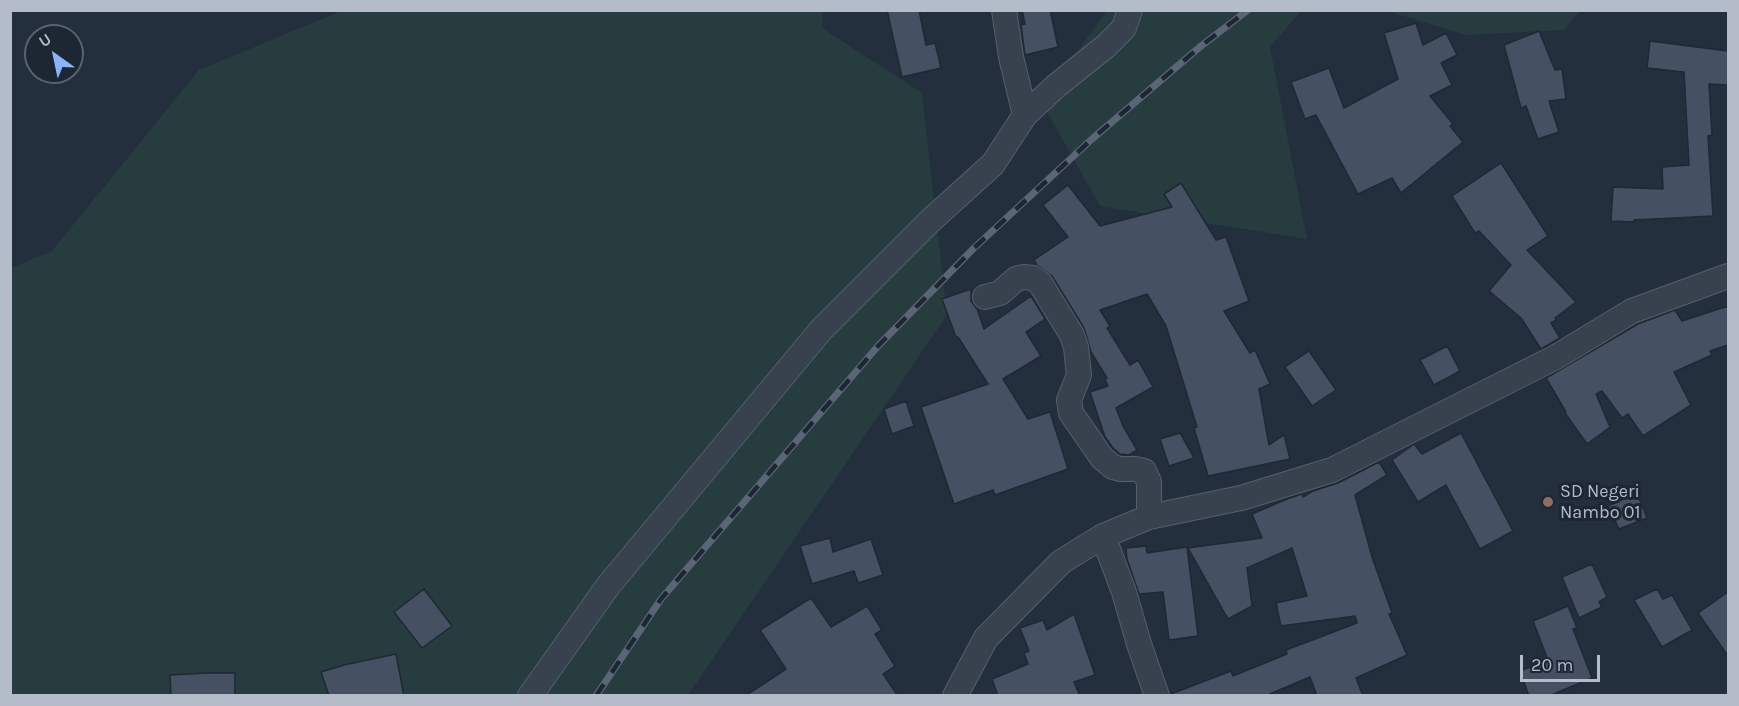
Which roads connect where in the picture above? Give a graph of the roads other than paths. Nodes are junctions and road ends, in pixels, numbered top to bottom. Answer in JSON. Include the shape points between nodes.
{"nodes":[{"id":1,"x":1004,"y":10,"type":"edge"},
{"id":2,"x":1130,"y":10,"type":"edge"},
{"id":3,"x":1026,"y":115,"type":"junction"},
{"id":4,"x":1726,"y":283,"type":"edge"},
{"id":5,"x":985,"y":297,"type":"dead end"},
{"id":6,"x":1149,"y":517,"type":"junction"},
{"id":7,"x":1103,"y":536,"type":"junction"},
{"id":8,"x":530,"y":696,"type":"edge"},
{"id":9,"x":955,"y":696,"type":"edge"},
{"id":10,"x":1156,"y":696,"type":"edge"}],
"edges":[{"from":1,"to":3,"type":"street"},
{"from":2,"to":3,"type":"street","via":[[1124,28]]},
{"from":3,"to":8,"type":"street","via":[[993,164],[821,330],[608,586]]},
{"from":4,"to":6,"type":"street","via":[[1632,311],[1556,357],[1332,470],[1241,498]]},
{"from":5,"to":6,"type":"street","via":[[1000,294],[1023,277],[1040,283],[1076,347],[1079,375],[1069,400],[1071,413],[1102,458],[1113,467],[1144,471],[1149,482]]},
{"from":6,"to":7,"type":"street"},
{"from":7,"to":9,"type":"street","via":[[1061,562],[986,638]]},
{"from":7,"to":10,"type":"street"}]}
